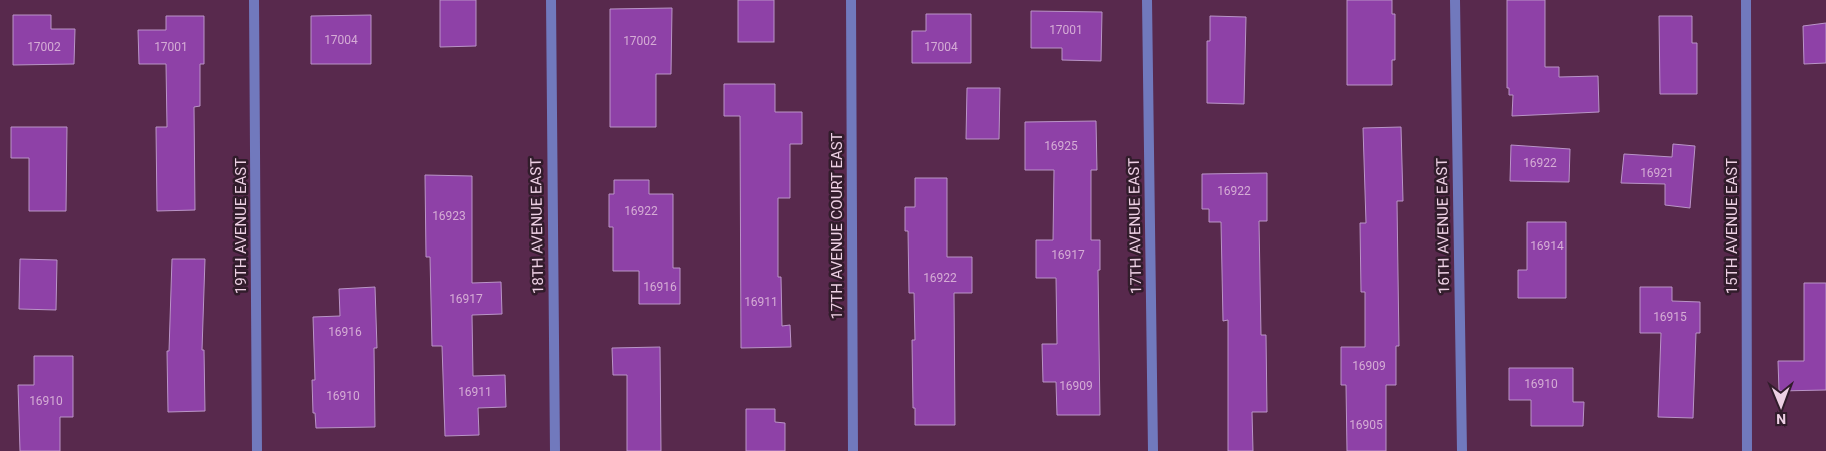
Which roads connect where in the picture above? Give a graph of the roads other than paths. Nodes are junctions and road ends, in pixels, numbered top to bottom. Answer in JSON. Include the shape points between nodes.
{"nodes":[{"id":1,"x":254,"y":0,"type":"edge"},
{"id":2,"x":551,"y":0,"type":"edge"},
{"id":3,"x":852,"y":0,"type":"edge"},
{"id":4,"x":1147,"y":0,"type":"edge"},
{"id":5,"x":1455,"y":0,"type":"edge"},
{"id":6,"x":1746,"y":0,"type":"edge"},
{"id":7,"x":257,"y":451,"type":"edge"},
{"id":8,"x":555,"y":451,"type":"edge"},
{"id":9,"x":853,"y":451,"type":"edge"},
{"id":10,"x":1153,"y":451,"type":"edge"},
{"id":11,"x":1462,"y":451,"type":"edge"},
{"id":12,"x":1747,"y":451,"type":"edge"}],
"edges":[{"from":1,"to":7,"type":"street","name":"19TH AVENUE EAST"},
{"from":2,"to":8,"type":"street","name":"18TH AVENUE EAST"},
{"from":3,"to":9,"type":"street","name":"17TH AVENUE COURT EAST"},
{"from":4,"to":10,"type":"street","name":"17TH AVENUE EAST"},
{"from":5,"to":11,"type":"street","name":"16TH AVENUE EAST"},
{"from":6,"to":12,"type":"street","name":"15TH AVENUE EAST"}]}
